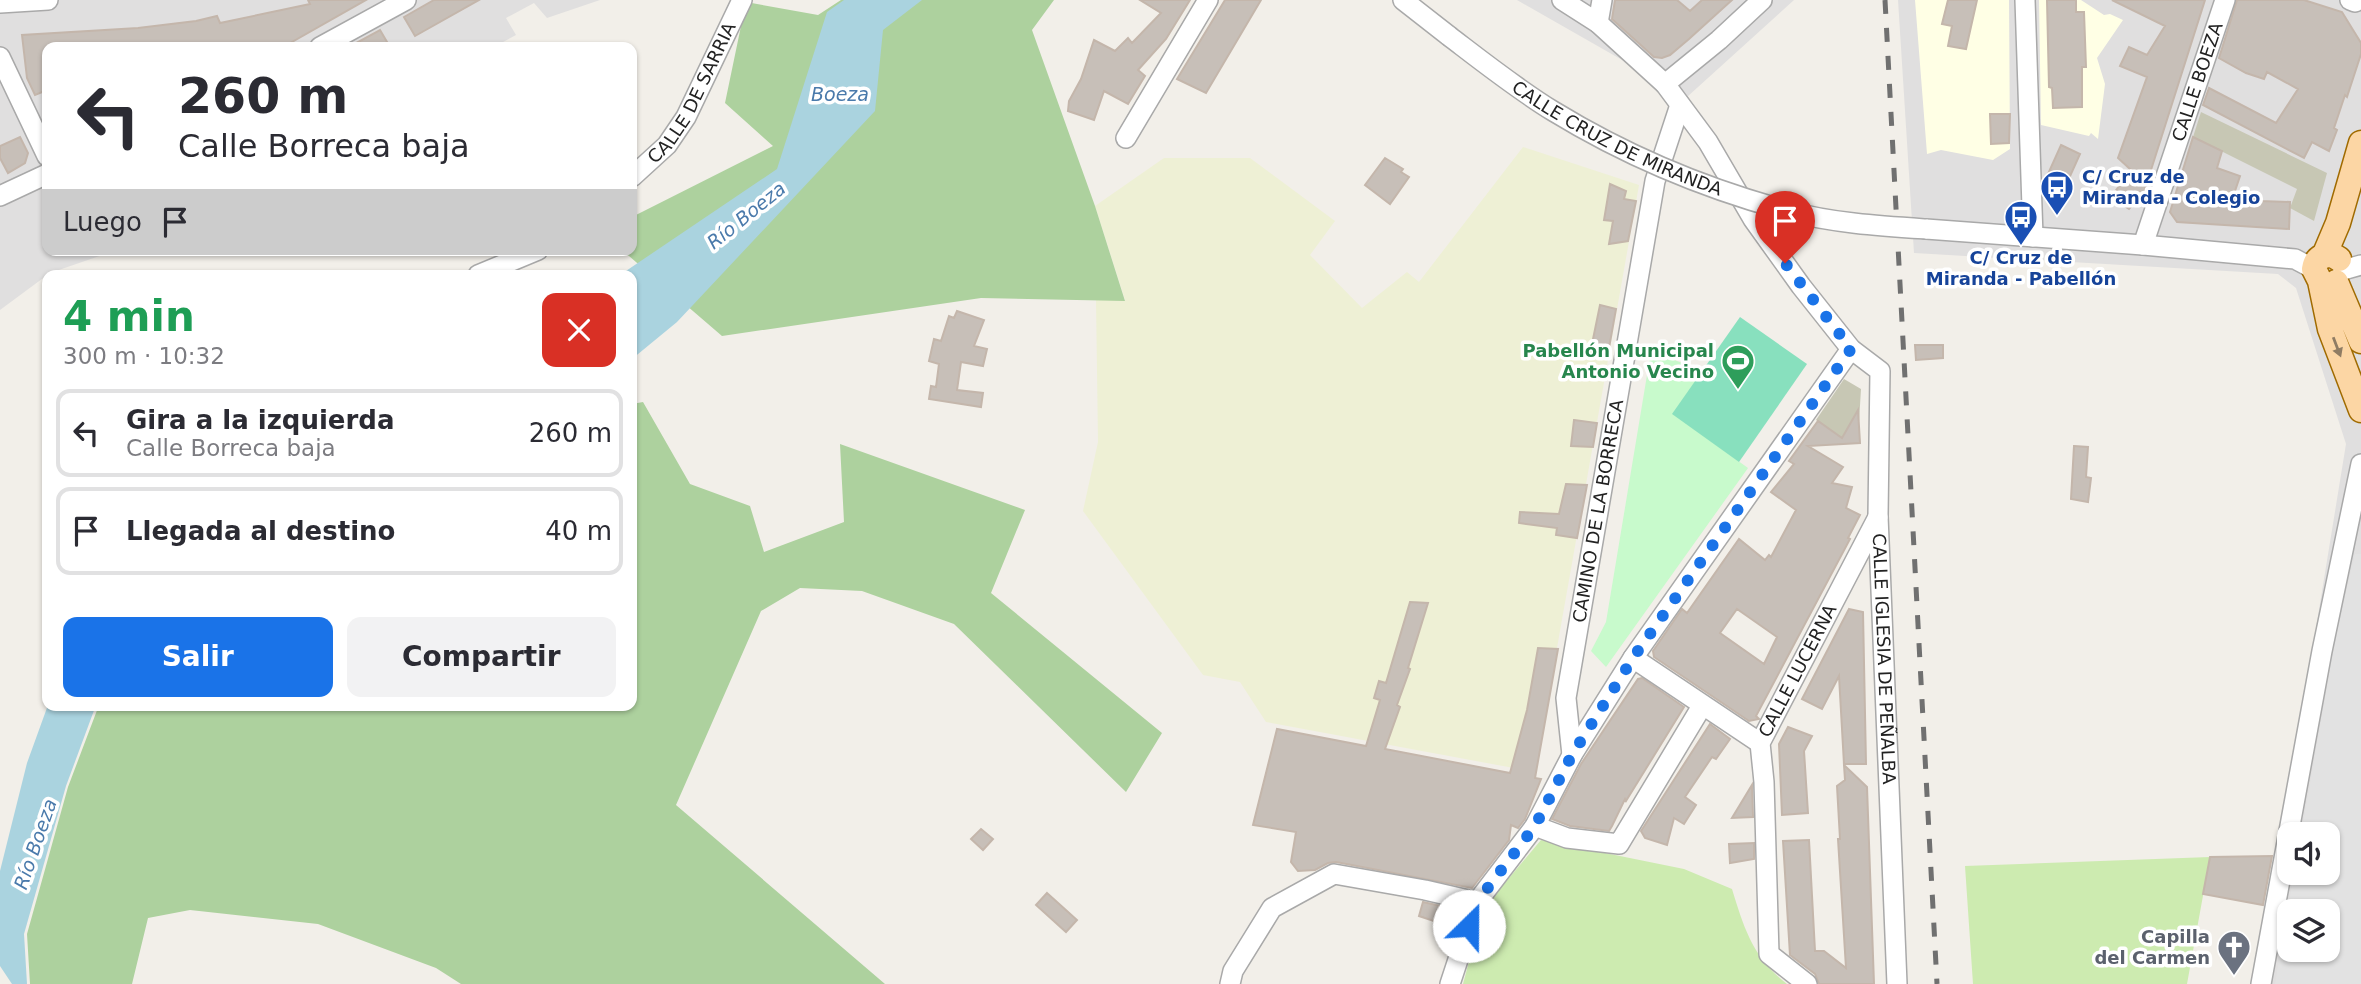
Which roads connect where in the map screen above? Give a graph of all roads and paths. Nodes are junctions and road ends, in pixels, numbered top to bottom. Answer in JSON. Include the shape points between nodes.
{"nodes":[{"id":1,"x":48,"y":0,"type":"edge"},
{"id":2,"x":406,"y":0,"type":"edge"},
{"id":3,"x":742,"y":0,"type":"edge"},
{"id":4,"x":1208,"y":0,"type":"edge"},
{"id":5,"x":1403,"y":0,"type":"edge"},
{"id":6,"x":1562,"y":0,"type":"edge"},
{"id":7,"x":1602,"y":0,"type":"edge"},
{"id":8,"x":1762,"y":0,"type":"edge"},
{"id":9,"x":2025,"y":0,"type":"edge"},
{"id":10,"x":2225,"y":0,"type":"edge"},
{"id":11,"x":0,"y":3,"type":"edge"},
{"id":12,"x":1598,"y":23,"type":"junction"},
{"id":13,"x":329,"y":42,"type":"edge"},
{"id":14,"x":0,"y":58,"type":"edge"},
{"id":15,"x":1665,"y":84,"type":"junction"},
{"id":16,"x":1679,"y":105,"type":"junction"},
{"id":17,"x":1126,"y":138,"type":"dead end"},
{"id":18,"x":2361,"y":143,"type":"edge"},
{"id":19,"x":42,"y":146,"type":"edge"},
{"id":20,"x":637,"y":172,"type":"edge"},
{"id":21,"x":42,"y":176,"type":"edge"},
{"id":22,"x":0,"y":197,"type":"edge"},
{"id":23,"x":2033,"y":237,"type":"junction"},
{"id":24,"x":2143,"y":245,"type":"junction"},
{"id":25,"x":524,"y":256,"type":"edge"},
{"id":26,"x":2334,"y":269,"type":"edge"},
{"id":27,"x":490,"y":270,"type":"edge"},
{"id":28,"x":2361,"y":341,"type":"edge"},
{"id":29,"x":1851,"y":349,"type":"junction"},
{"id":30,"x":2361,"y":410,"type":"edge"},
{"id":31,"x":2361,"y":464,"type":"edge"},
{"id":32,"x":1878,"y":516,"type":"junction"},
{"id":33,"x":1633,"y":658,"type":"junction"},
{"id":34,"x":1702,"y":706,"type":"junction"},
{"id":35,"x":1760,"y":743,"type":"junction"},
{"id":36,"x":1572,"y":755,"type":"junction"},
{"id":37,"x":1535,"y":826,"type":"junction"},
{"id":38,"x":1477,"y":902,"type":"junction"},
{"id":39,"x":1230,"y":984,"type":"edge"},
{"id":40,"x":1450,"y":984,"type":"edge"},
{"id":41,"x":1807,"y":984,"type":"edge"},
{"id":42,"x":1897,"y":984,"type":"edge"},
{"id":43,"x":2261,"y":984,"type":"edge"}],
"edges":[{"from":1,"to":11,"type":"street"},
{"from":2,"to":13,"type":"street"},
{"from":3,"to":20,"type":"street","name":"CALLE DE SARRIA","via":[[686,117],[667,145]]},
{"from":4,"to":17,"type":"street"},
{"from":5,"to":23,"type":"street","name":"CALLE CRUZ DE MIRANDA","bridge":true,"via":[[1553,111],[1639,157],[1707,185],[1790,212],[1873,226]]},
{"from":6,"to":12,"type":"street"},
{"from":7,"to":12,"type":"street"},
{"from":8,"to":15,"type":"street"},
{"from":9,"to":23,"type":"street"},
{"from":10,"to":24,"type":"street","name":"CALLE BOEZA"},
{"from":12,"to":15,"type":"street"},
{"from":14,"to":19,"type":"street"},
{"from":15,"to":16,"type":"street"},
{"from":16,"to":29,"type":"street","via":[[1708,142],[1753,219]]},
{"from":16,"to":36,"type":"street","name":"CAMINO DE LA BORRECA","via":[[1655,181],[1570,672],[1566,698]]},
{"from":18,"to":26,"type":"main road","via":[[2339,223]]},
{"from":21,"to":22,"type":"street"},
{"from":23,"to":24,"type":"street","name":"CALLE CRUZ DE MIRANDA"},
{"from":24,"to":26,"type":"street","name":"CALLE CRUZ DE MIRANDA","via":[[2295,259]]},
{"from":25,"to":27,"type":"street"},
{"from":26,"to":28,"type":"main road"},
{"from":26,"to":30,"type":"main road","one_way":true,"via":[[2330,329]]},
{"from":29,"to":32,"type":"street","name":"CALLE IGLESIA DE PEÑALBA","via":[[1880,371]]},
{"from":29,"to":33,"type":"street"},
{"from":31,"to":43,"type":"street"},
{"from":32,"to":35,"type":"street","name":"CALLE LUCERNA"},
{"from":32,"to":42,"type":"street","name":"CALLE IGLESIA DE PEÑALBA"},
{"from":33,"to":34,"type":"street"},
{"from":33,"to":36,"type":"street"},
{"from":34,"to":35,"type":"street"},
{"from":34,"to":37,"type":"street","via":[[1619,844],[1567,838]]},
{"from":35,"to":41,"type":"street","name":"CALLE LUCERNA","via":[[1769,954]]},
{"from":36,"to":37,"type":"street"},
{"from":37,"to":38,"type":"street"},
{"from":38,"to":39,"type":"street","via":[[1334,874],[1272,908],[1233,971]]},
{"from":38,"to":40,"type":"street"}]}
